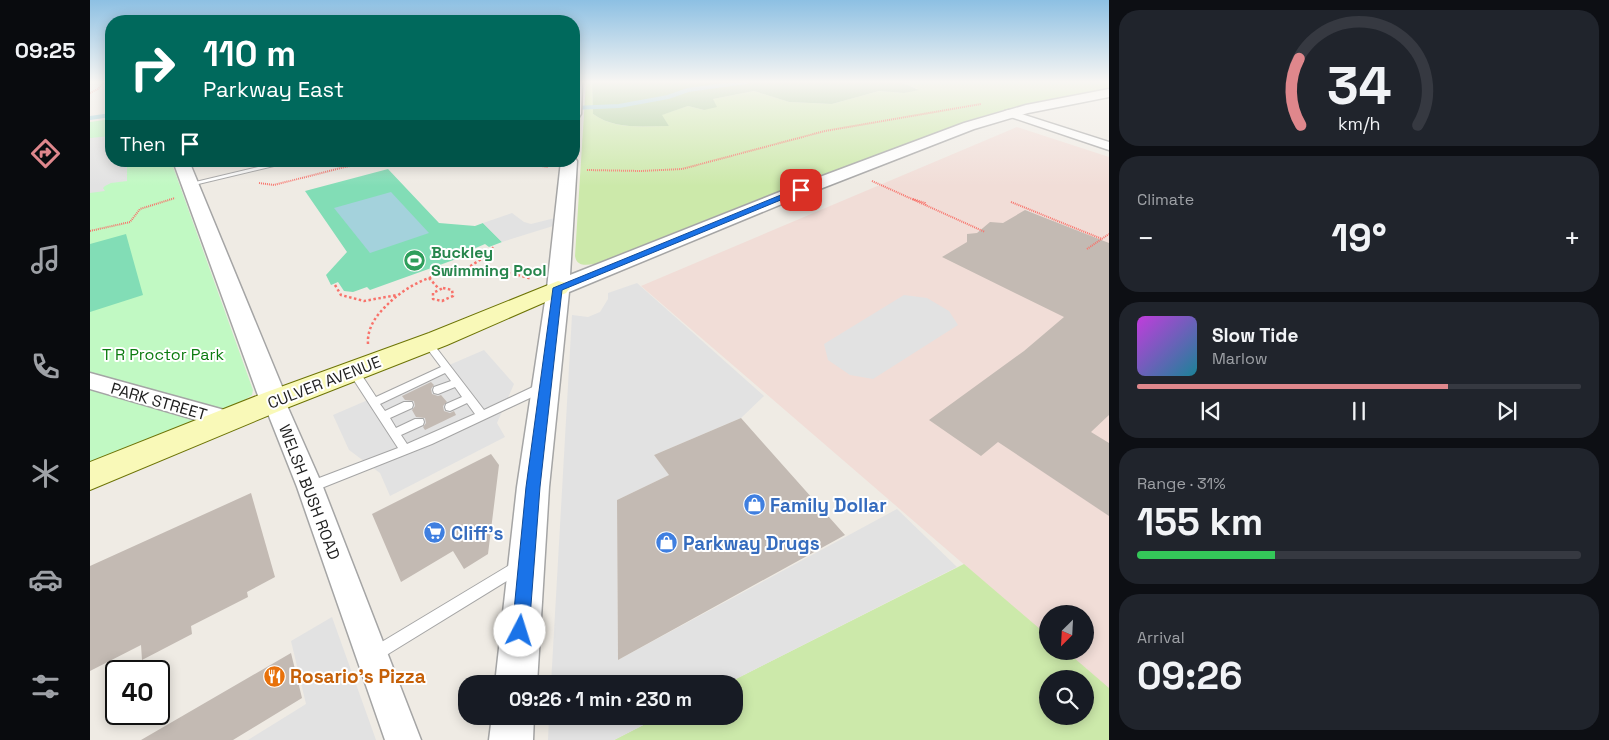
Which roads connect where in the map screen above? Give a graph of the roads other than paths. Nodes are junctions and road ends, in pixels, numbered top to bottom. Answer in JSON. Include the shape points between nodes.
{"nodes":[{"id":1,"x":998,"y":117,"type":"edge"},
{"id":2,"x":1020,"y":117,"type":"edge"},
{"id":3,"x":1109,"y":146,"type":"edge"},
{"id":4,"x":182,"y":167,"type":"edge"},
{"id":5,"x":270,"y":167,"type":"edge"},
{"id":6,"x":575,"y":167,"type":"edge"},
{"id":7,"x":187,"y":190,"type":"junction"},
{"id":8,"x":546,"y":284,"type":"junction"},
{"id":9,"x":428,"y":343,"type":"junction"},
{"id":10,"x":447,"y":368,"type":"junction"},
{"id":11,"x":353,"y":371,"type":"junction"},
{"id":12,"x":90,"y":382,"type":"edge"},
{"id":13,"x":457,"y":382,"type":"junction"},
{"id":14,"x":546,"y":385,"type":"junction"},
{"id":15,"x":438,"y":390,"type":"dead end"},
{"id":16,"x":469,"y":398,"type":"junction"},
{"id":17,"x":274,"y":401,"type":"junction"},
{"id":18,"x":374,"y":402,"type":"junction"},
{"id":19,"x":408,"y":405,"type":"dead end"},
{"id":20,"x":450,"y":407,"type":"dead end"},
{"id":21,"x":482,"y":415,"type":"junction"},
{"id":22,"x":383,"y":416,"type":"junction"},
{"id":23,"x":228,"y":420,"type":"junction"},
{"id":24,"x":419,"y":422,"type":"dead end"},
{"id":25,"x":395,"y":433,"type":"junction"},
{"id":26,"x":406,"y":450,"type":"junction"},
{"id":27,"x":90,"y":476,"type":"edge"},
{"id":28,"x":310,"y":487,"type":"junction"},
{"id":29,"x":527,"y":561,"type":"junction"},
{"id":30,"x":372,"y":656,"type":"junction"},
{"id":31,"x":517,"y":675,"type":"edge"},
{"id":32,"x":512,"y":725,"type":"edge"},
{"id":33,"x":403,"y":740,"type":"edge"},
{"id":34,"x":511,"y":740,"type":"edge"}],
"edges":[{"from":1,"to":8,"type":"street"},
{"from":2,"to":3,"type":"street"},
{"from":4,"to":7,"type":"street","name":"WELSH BUSH ROAD"},
{"from":5,"to":7,"type":"lane"},
{"from":6,"to":8,"type":"street"},
{"from":7,"to":17,"type":"street","name":"WELSH BUSH ROAD"},
{"from":8,"to":9,"type":"main road","name":"CULVER AVENUE"},
{"from":8,"to":14,"type":"street"},
{"from":9,"to":10,"type":"lane"},
{"from":9,"to":11,"type":"main road","name":"CULVER AVENUE"},
{"from":10,"to":13,"type":"lane"},
{"from":10,"to":18,"type":"lane"},
{"from":11,"to":17,"type":"main road","name":"CULVER AVENUE"},
{"from":11,"to":18,"type":"lane"},
{"from":12,"to":23,"type":"street","name":"PARK STREET"},
{"from":13,"to":15,"type":"lane"},
{"from":13,"to":16,"type":"lane"},
{"from":14,"to":21,"type":"lane"},
{"from":14,"to":29,"type":"street"},
{"from":16,"to":20,"type":"lane"},
{"from":16,"to":21,"type":"lane"},
{"from":17,"to":23,"type":"main road","name":"CULVER AVENUE"},
{"from":17,"to":28,"type":"street","name":"WELSH BUSH ROAD"},
{"from":18,"to":22,"type":"lane"},
{"from":19,"to":22,"type":"lane"},
{"from":21,"to":26,"type":"lane"},
{"from":22,"to":25,"type":"lane"},
{"from":23,"to":27,"type":"main road","name":"CULVER AVENUE"},
{"from":24,"to":25,"type":"lane"},
{"from":25,"to":26,"type":"lane"},
{"from":26,"to":28,"type":"lane"},
{"from":28,"to":30,"type":"street","name":"WELSH BUSH ROAD"},
{"from":29,"to":30,"type":"lane"},
{"from":29,"to":31,"type":"street"},
{"from":30,"to":33,"type":"street","name":"WELSH BUSH ROAD"},
{"from":32,"to":34,"type":"street"}]}
